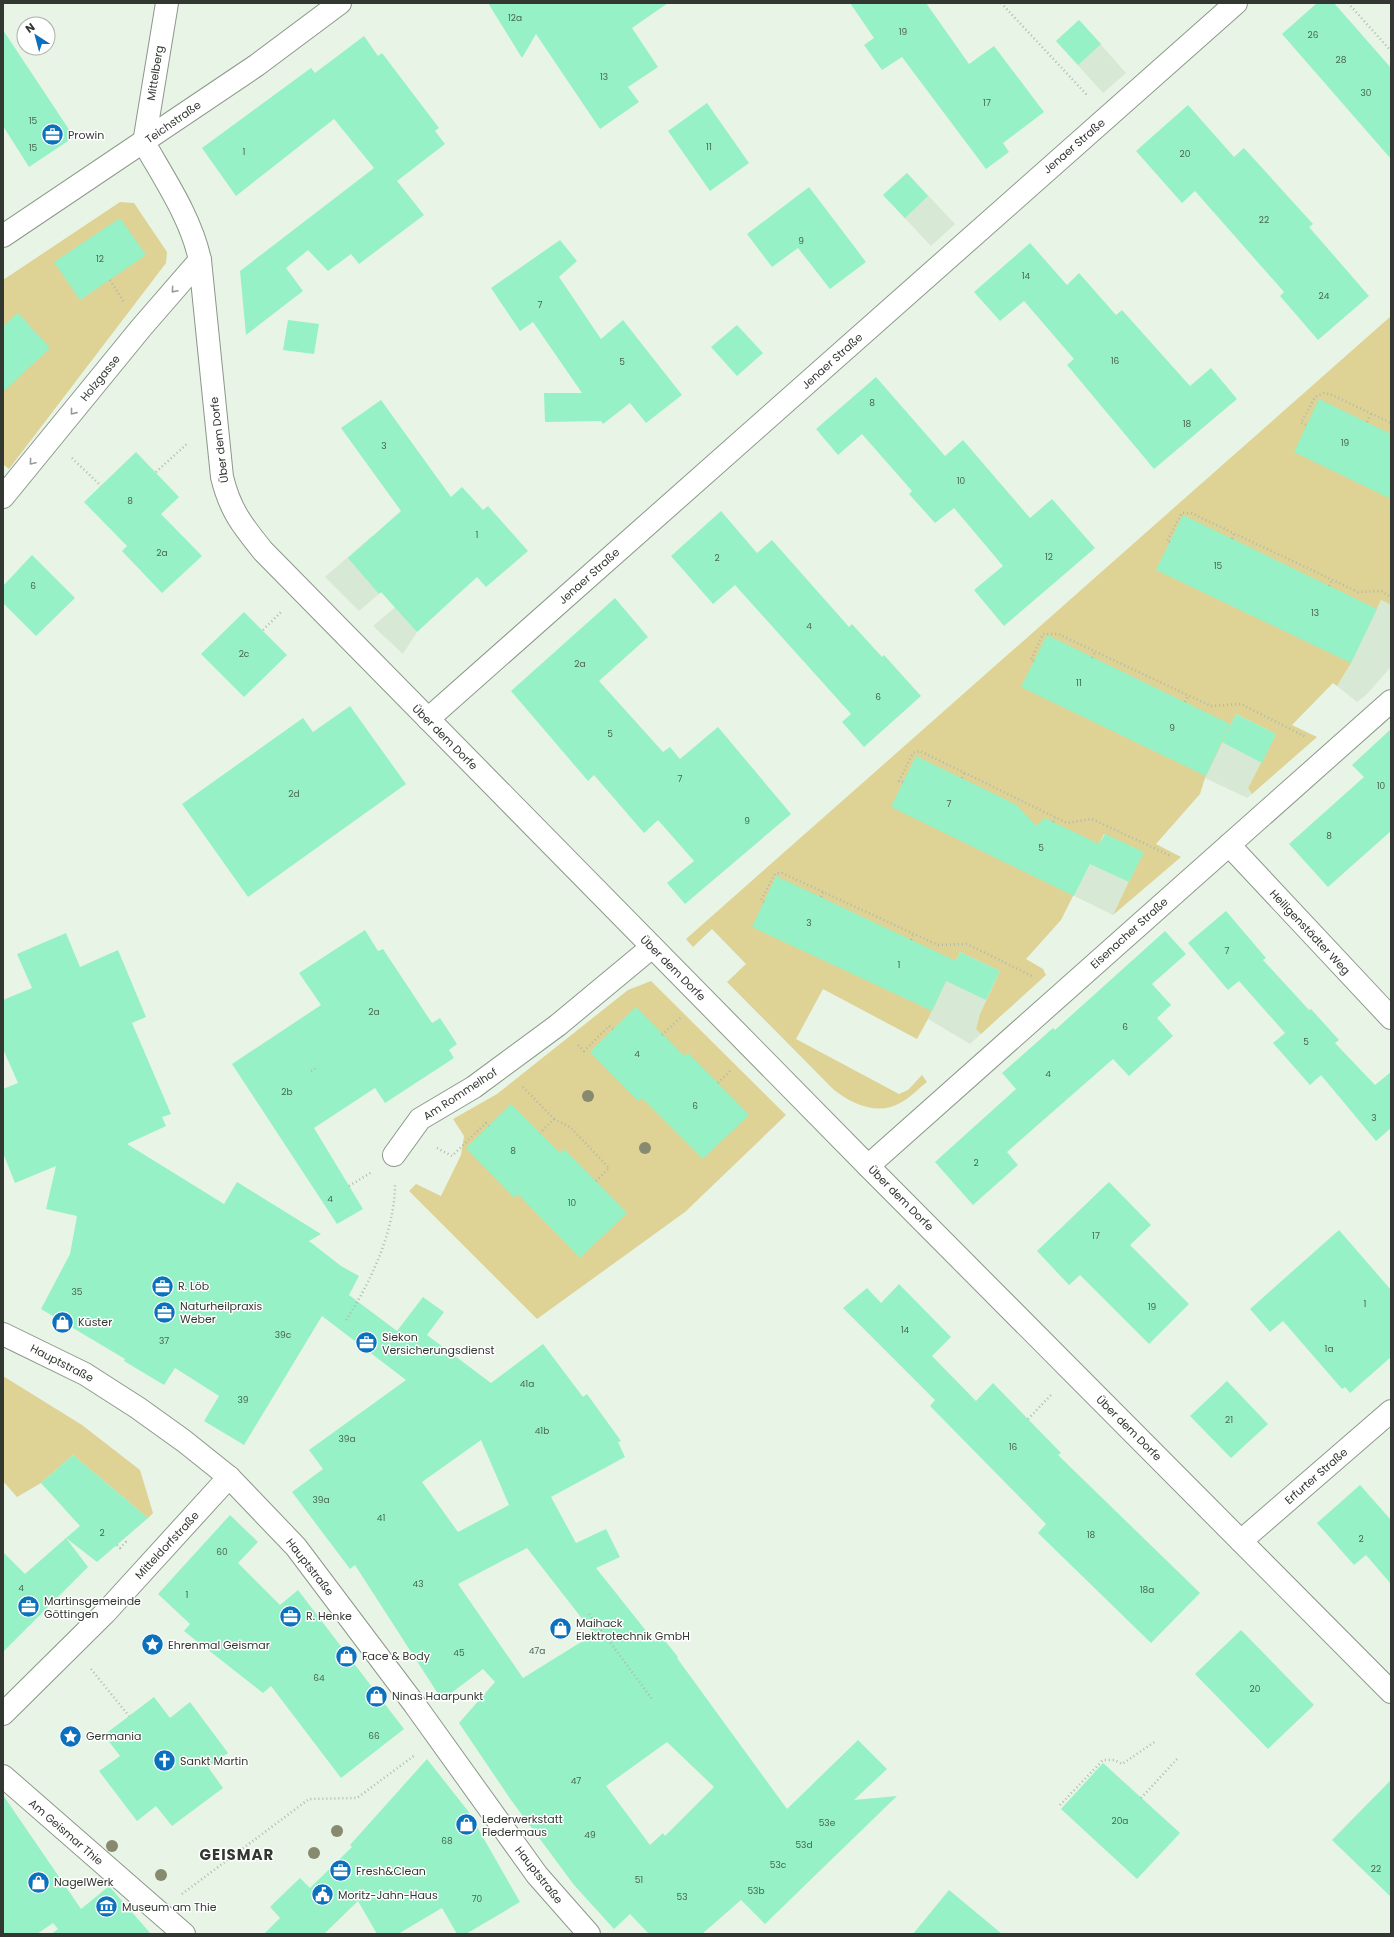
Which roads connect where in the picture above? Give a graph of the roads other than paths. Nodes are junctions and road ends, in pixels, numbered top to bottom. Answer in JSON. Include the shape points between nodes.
{"nodes":[{"id":1,"x":167,"y":3,"type":"edge"},
{"id":2,"x":340,"y":3,"type":"edge"},
{"id":3,"x":1236,"y":3,"type":"edge"},
{"id":4,"x":144,"y":143,"type":"junction"},
{"id":5,"x":3,"y":236,"type":"edge"},
{"id":6,"x":200,"y":260,"type":"junction"},
{"id":7,"x":3,"y":497,"type":"edge"},
{"id":8,"x":1391,"y":701,"type":"edge"},
{"id":9,"x":428,"y":719,"type":"junction"},
{"id":10,"x":1229,"y":845,"type":"junction"},
{"id":11,"x":652,"y":947,"type":"junction"},
{"id":12,"x":1391,"y":1018,"type":"edge"},
{"id":13,"x":394,"y":1155,"type":"road end"},
{"id":14,"x":868,"y":1166,"type":"junction"},
{"id":15,"x":3,"y":1334,"type":"edge"},
{"id":16,"x":1391,"y":1411,"type":"edge"},
{"id":17,"x":229,"y":1477,"type":"junction"},
{"id":18,"x":1241,"y":1541,"type":"junction"},
{"id":19,"x":1391,"y":1692,"type":"edge"},
{"id":20,"x":3,"y":1714,"type":"edge"},
{"id":21,"x":3,"y":1776,"type":"edge"},
{"id":22,"x":585,"y":1933,"type":"edge"},
{"id":23,"x":184,"y":1934,"type":"edge"}],
"edges":[{"from":1,"to":4,"type":"street","name":"Mittelberg"},
{"from":2,"to":4,"type":"street","name":"Teichstraße"},
{"from":3,"to":9,"type":"street","name":"Jenaer Straße"},
{"from":4,"to":5,"type":"street","name":"Teichstraße"},
{"from":4,"to":6,"type":"street","name":"Über dem Dorfe","via":[[190,225]]},
{"from":6,"to":7,"type":"street","name":"Holzgasse","one_way":true},
{"from":6,"to":9,"type":"street","name":"Über dem Dorfe","via":[[226,496],[238,519],[263,551]]},
{"from":8,"to":10,"type":"street","name":"Eisenacher Straße"},
{"from":9,"to":11,"type":"street","name":"Über dem Dorfe"},
{"from":10,"to":12,"type":"street","name":"Heiligenstädter Weg"},
{"from":10,"to":14,"type":"street","name":"Eisenacher Straße"},
{"from":11,"to":13,"type":"street","name":"Am Rommelhof","via":[[558,1025],[503,1066],[474,1087],[420,1119]]},
{"from":11,"to":14,"type":"street","name":"Über dem Dorfe"},
{"from":14,"to":18,"type":"street","name":"Über dem Dorfe"},
{"from":15,"to":17,"type":"street","name":"Hauptstraße","via":[[85,1374],[144,1412]]},
{"from":16,"to":18,"type":"street","name":"Erfurter Straße"},
{"from":17,"to":20,"type":"street","name":"Mitteldorfstraße","via":[[104,1613]]},
{"from":17,"to":22,"type":"street","name":"Hauptstraße","via":[[296,1548],[439,1738],[537,1875]]},
{"from":18,"to":19,"type":"street","name":"Über dem Dorfe"},
{"from":21,"to":23,"type":"street","name":"Am Geismar Thie"}]}
